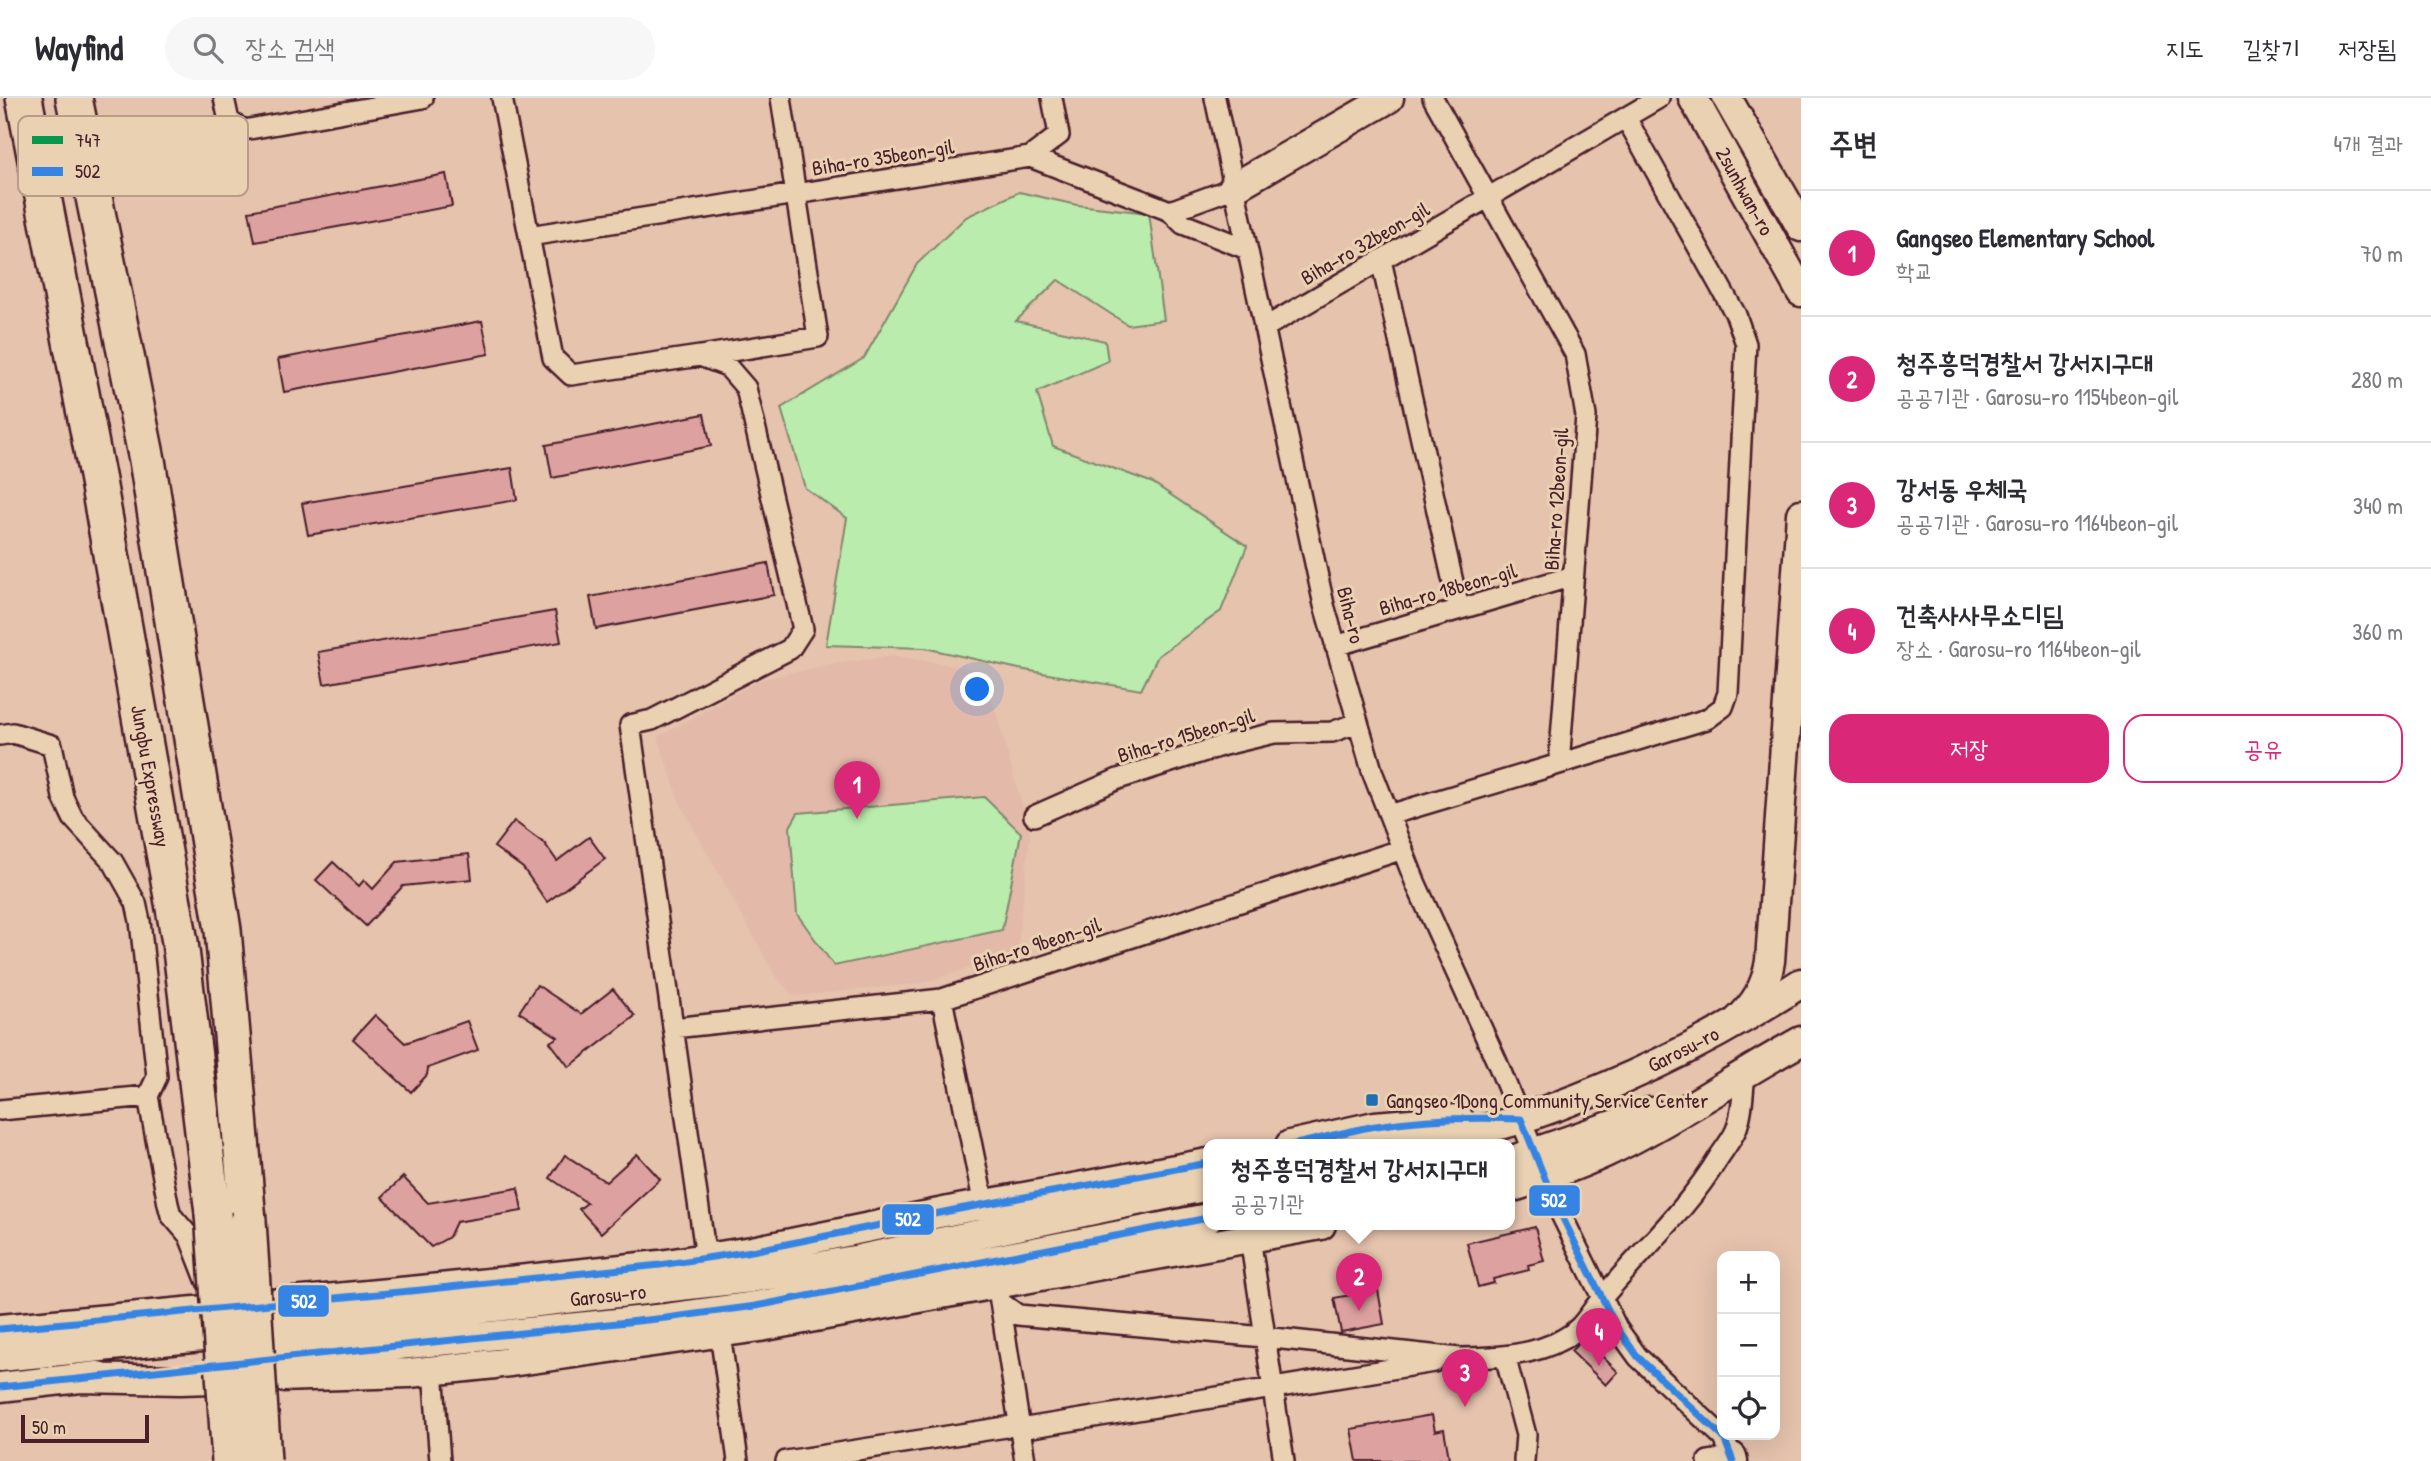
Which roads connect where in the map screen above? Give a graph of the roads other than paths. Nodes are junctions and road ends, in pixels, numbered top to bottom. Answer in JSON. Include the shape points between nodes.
{"nodes":[{"id":1,"x":24,"y":98,"type":"edge"},
{"id":2,"x":74,"y":98,"type":"edge"},
{"id":3,"x":224,"y":98,"type":"edge"},
{"id":4,"x":423,"y":98,"type":"edge"},
{"id":5,"x":502,"y":98,"type":"edge"},
{"id":6,"x":781,"y":98,"type":"edge"},
{"id":7,"x":1052,"y":98,"type":"edge"},
{"id":8,"x":1215,"y":98,"type":"edge"},
{"id":9,"x":1389,"y":98,"type":"edge"},
{"id":10,"x":1433,"y":98,"type":"edge"},
{"id":11,"x":1659,"y":98,"type":"edge"},
{"id":12,"x":1693,"y":98,"type":"edge"},
{"id":13,"x":1727,"y":98,"type":"edge"},
{"id":14,"x":27,"y":116,"type":"edge"},
{"id":15,"x":78,"y":116,"type":"edge"},
{"id":16,"x":228,"y":116,"type":"edge"},
{"id":17,"x":1626,"y":118,"type":"junction"},
{"id":18,"x":248,"y":129,"type":"edge"},
{"id":19,"x":1030,"y":158,"type":"junction"},
{"id":20,"x":1233,"y":188,"type":"junction"},
{"id":21,"x":796,"y":194,"type":"junction"},
{"id":22,"x":43,"y":196,"type":"edge"},
{"id":23,"x":94,"y":196,"type":"edge"},
{"id":24,"x":1489,"y":198,"type":"junction"},
{"id":25,"x":1170,"y":211,"type":"junction"},
{"id":26,"x":1801,"y":227,"type":"edge"},
{"id":27,"x":529,"y":236,"type":"junction"},
{"id":28,"x":1247,"y":249,"type":"junction"},
{"id":29,"x":1381,"y":260,"type":"junction"},
{"id":30,"x":1800,"y":295,"type":"edge"},
{"id":31,"x":1264,"y":328,"type":"junction"},
{"id":32,"x":700,"y":356,"type":"junction"},
{"id":33,"x":1801,"y":514,"type":"edge"},
{"id":34,"x":1573,"y":576,"type":"junction"},
{"id":35,"x":1459,"y":609,"type":"junction"},
{"id":36,"x":1335,"y":646,"type":"junction"},
{"id":37,"x":1357,"y":723,"type":"junction"},
{"id":38,"x":0,"y":735,"type":"edge"},
{"id":39,"x":1559,"y":764,"type":"junction"},
{"id":40,"x":1389,"y":815,"type":"junction"},
{"id":41,"x":1034,"y":816,"type":"dead end"},
{"id":42,"x":1403,"y":849,"type":"junction"},
{"id":43,"x":1801,"y":976,"type":"edge"},
{"id":44,"x":1790,"y":991,"type":"edge"},
{"id":45,"x":942,"y":999,"type":"junction"},
{"id":46,"x":1735,"y":1023,"type":"junction"},
{"id":47,"x":673,"y":1028,"type":"junction"},
{"id":48,"x":1801,"y":1033,"type":"edge"},
{"id":49,"x":1801,"y":1041,"type":"edge"},
{"id":50,"x":1801,"y":1050,"type":"edge"},
{"id":51,"x":1638,"y":1072,"type":"junction"},
{"id":52,"x":1745,"y":1072,"type":"junction"},
{"id":53,"x":148,"y":1096,"type":"junction"},
{"id":54,"x":0,"y":1110,"type":"edge"},
{"id":55,"x":1655,"y":1110,"type":"junction"},
{"id":56,"x":1521,"y":1119,"type":"junction"},
{"id":57,"x":1317,"y":1139,"type":"edge"},
{"id":58,"x":1431,"y":1139,"type":"edge"},
{"id":59,"x":1203,"y":1164,"type":"edge"},
{"id":60,"x":1530,"y":1164,"type":"edge"},
{"id":61,"x":1515,"y":1182,"type":"edge"},
{"id":62,"x":1203,"y":1187,"type":"edge"},
{"id":63,"x":984,"y":1205,"type":"junction"},
{"id":64,"x":1203,"y":1220,"type":"edge"},
{"id":65,"x":1294,"y":1230,"type":"edge"},
{"id":66,"x":989,"y":1232,"type":"junction"},
{"id":67,"x":1250,"y":1238,"type":"junction"},
{"id":68,"x":706,"y":1258,"type":"junction"},
{"id":69,"x":997,"y":1282,"type":"junction"},
{"id":70,"x":1602,"y":1298,"type":"junction"},
{"id":71,"x":216,"y":1310,"type":"junction"},
{"id":72,"x":0,"y":1329,"type":"edge"},
{"id":73,"x":720,"y":1333,"type":"junction"},
{"id":74,"x":1264,"y":1337,"type":"junction"},
{"id":75,"x":1505,"y":1356,"type":"junction"},
{"id":76,"x":0,"y":1357,"type":"edge"},
{"id":77,"x":1459,"y":1358,"type":"junction"},
{"id":78,"x":433,"y":1370,"type":"junction"},
{"id":79,"x":79,"y":1378,"type":"junction"},
{"id":80,"x":0,"y":1387,"type":"edge"},
{"id":81,"x":1272,"y":1389,"type":"junction"},
{"id":82,"x":1020,"y":1427,"type":"junction"},
{"id":83,"x":1724,"y":1460,"type":"edge"},
{"id":84,"x":230,"y":1461,"type":"edge"},
{"id":85,"x":262,"y":1461,"type":"edge"},
{"id":86,"x":440,"y":1461,"type":"edge"},
{"id":87,"x":738,"y":1461,"type":"edge"},
{"id":88,"x":786,"y":1461,"type":"edge"},
{"id":89,"x":1025,"y":1461,"type":"edge"},
{"id":90,"x":1284,"y":1461,"type":"edge"},
{"id":91,"x":1524,"y":1461,"type":"edge"}],
"edges":[{"from":1,"to":14,"type":"highway","name":"Jungbu Expressway","bridge":true},
{"from":2,"to":15,"type":"highway","bridge":true},
{"from":3,"to":16,"type":"street"},
{"from":4,"to":18,"type":"street"},
{"from":5,"to":27,"type":"street"},
{"from":6,"to":21,"type":"street"},
{"from":7,"to":19,"type":"street","via":[[1059,135]]},
{"from":8,"to":20,"type":"street","name":"Biha-ro"},
{"from":9,"to":20,"type":"main road"},
{"from":10,"to":24,"type":"street","name":"Biha-ro 12beon-gil"},
{"from":11,"to":17,"type":"street","name":"Biha-ro 32beon-gil"},
{"from":12,"to":30,"type":"main road","name":"2sunhwan-ro"},
{"from":13,"to":26,"type":"main road","name":"2sunhwan-ro"},
{"from":17,"to":24,"type":"street","name":"Biha-ro 32beon-gil"},
{"from":17,"to":39,"type":"street","via":[[1736,315],[1746,344],[1728,693],[1723,707],[1707,719]]},
{"from":19,"to":21,"type":"street","name":"Biha-ro 35beon-gil"},
{"from":19,"to":25,"type":"street","name":"Biha-ro 35beon-gil"},
{"from":20,"to":25,"type":"street"},
{"from":20,"to":28,"type":"street","name":"Biha-ro"},
{"from":21,"to":27,"type":"street","name":"Biha-ro 35beon-gil"},
{"from":21,"to":32,"type":"street","via":[[818,337]]},
{"from":22,"to":84,"type":"highway","name":"Jungbu Expressway","bridge":true,"via":[[180,942],[213,1213]]},
{"from":23,"to":85,"type":"highway","bridge":true,"via":[[147,460],[223,930],[248,1220]]},
{"from":24,"to":29,"type":"street","name":"Biha-ro 32beon-gil"},
{"from":24,"to":34,"type":"street","name":"Biha-ro 12beon-gil","via":[[1575,354],[1586,416]]},
{"from":25,"to":28,"type":"street","name":"Biha-ro 35beon-gil","via":[[1183,224]]},
{"from":27,"to":32,"type":"street","via":[[552,358],[571,375]]},
{"from":28,"to":31,"type":"street","name":"Biha-ro"},
{"from":29,"to":31,"type":"street","name":"Biha-ro 32beon-gil"},
{"from":29,"to":35,"type":"street"},
{"from":31,"to":36,"type":"street","name":"Biha-ro"},
{"from":32,"to":47,"type":"street","via":[[727,366],[746,388],[803,629],[790,649],[652,720],[630,725]]},
{"from":33,"to":46,"type":"main road","via":[[1770,961],[1757,999]]},
{"from":34,"to":35,"type":"street","name":"Biha-ro 18beon-gil"},
{"from":34,"to":39,"type":"street","name":"Biha-ro 12beon-gil"},
{"from":35,"to":36,"type":"street","name":"Biha-ro 18beon-gil"},
{"from":36,"to":37,"type":"street","name":"Biha-ro"},
{"from":37,"to":40,"type":"street","name":"Biha-ro"},
{"from":37,"to":41,"type":"street","name":"Biha-ro 15beon-gil","via":[[1332,732],[1274,733],[1224,745],[1118,779]]},
{"from":38,"to":53,"type":"street","via":[[13,733],[52,745],[63,797],[73,818],[113,862],[136,903],[157,1077]]},
{"from":39,"to":40,"type":"street"},
{"from":40,"to":42,"type":"street","name":"Biha-ro"},
{"from":42,"to":45,"type":"street","name":"Biha-ro 9beon-gil"},
{"from":42,"to":56,"type":"street","name":"Biha-ro"},
{"from":43,"to":44,"type":"main road","name":"Garosu-ro"},
{"from":44,"to":46,"type":"main road","name":"Garosu-ro"},
{"from":45,"to":47,"type":"street","name":"Biha-ro 9beon-gil"},
{"from":45,"to":63,"type":"street"},
{"from":46,"to":51,"type":"main road","name":"Garosu-ro"},
{"from":47,"to":68,"type":"street"},
{"from":48,"to":52,"type":"main road","name":"Garosu-ro"},
{"from":49,"to":52,"type":"main road"},
{"from":50,"to":52,"type":"main road"},
{"from":51,"to":55,"type":"main road","via":[[1640,1099]]},
{"from":51,"to":56,"type":"main road","name":"Garosu-ro"},
{"from":52,"to":55,"type":"main road","name":"Garosu-ro"},
{"from":52,"to":60,"type":"main road","via":[[1604,1153]]},
{"from":52,"to":70,"type":"street","via":[[1735,1130],[1713,1168],[1675,1219]]},
{"from":53,"to":54,"type":"street"},
{"from":53,"to":71,"type":"street","via":[[168,1204],[189,1236]]},
{"from":55,"to":60,"type":"main road","name":"Garosu-ro"},
{"from":56,"to":57,"type":"main road","name":"Garosu-ro","via":[[1403,1123]]},
{"from":56,"to":58,"type":"main road","name":"Garosu-ro"},
{"from":56,"to":60,"type":"street","name":"Biha-ro"},
{"from":59,"to":63,"type":"main road","name":"Garosu-ro"},
{"from":60,"to":61,"type":"main road"},
{"from":60,"to":70,"type":"street","name":"Biha-ro"},
{"from":62,"to":66,"type":"main road","name":"Garosu-ro"},
{"from":63,"to":68,"type":"main road","name":"Garosu-ro"},
{"from":64,"to":69,"type":"main road","name":"Garosu-ro"},
{"from":65,"to":67,"type":"main road"},
{"from":66,"to":69,"type":"street"},
{"from":66,"to":76,"type":"main road","name":"Garosu-ro","via":[[751,1278]]},
{"from":67,"to":69,"type":"main road"},
{"from":67,"to":74,"type":"street"},
{"from":68,"to":71,"type":"main road","name":"Garosu-ro"},
{"from":69,"to":73,"type":"main road"},
{"from":69,"to":74,"type":"street","via":[[1018,1315]]},
{"from":69,"to":79,"type":"main road","name":"Garosu-ro"},
{"from":69,"to":82,"type":"street"},
{"from":70,"to":75,"type":"street","via":[[1582,1326],[1562,1340]]},
{"from":70,"to":83,"type":"street","name":"Biha-ro","via":[[1638,1357],[1724,1438]]},
{"from":71,"to":72,"type":"main road","name":"Garosu-ro"},
{"from":73,"to":78,"type":"main road"},
{"from":73,"to":87,"type":"street"},
{"from":74,"to":77,"type":"street"},
{"from":74,"to":81,"type":"street"},
{"from":75,"to":77,"type":"street"},
{"from":75,"to":91,"type":"street","via":[[1526,1435]]},
{"from":77,"to":81,"type":"street"},
{"from":78,"to":79,"type":"main road","via":[[180,1380]]},
{"from":78,"to":86,"type":"street"},
{"from":79,"to":80,"type":"main road","name":"Garosu-ro"},
{"from":81,"to":82,"type":"street"},
{"from":81,"to":90,"type":"street"},
{"from":82,"to":88,"type":"street"},
{"from":82,"to":89,"type":"street"}]}
